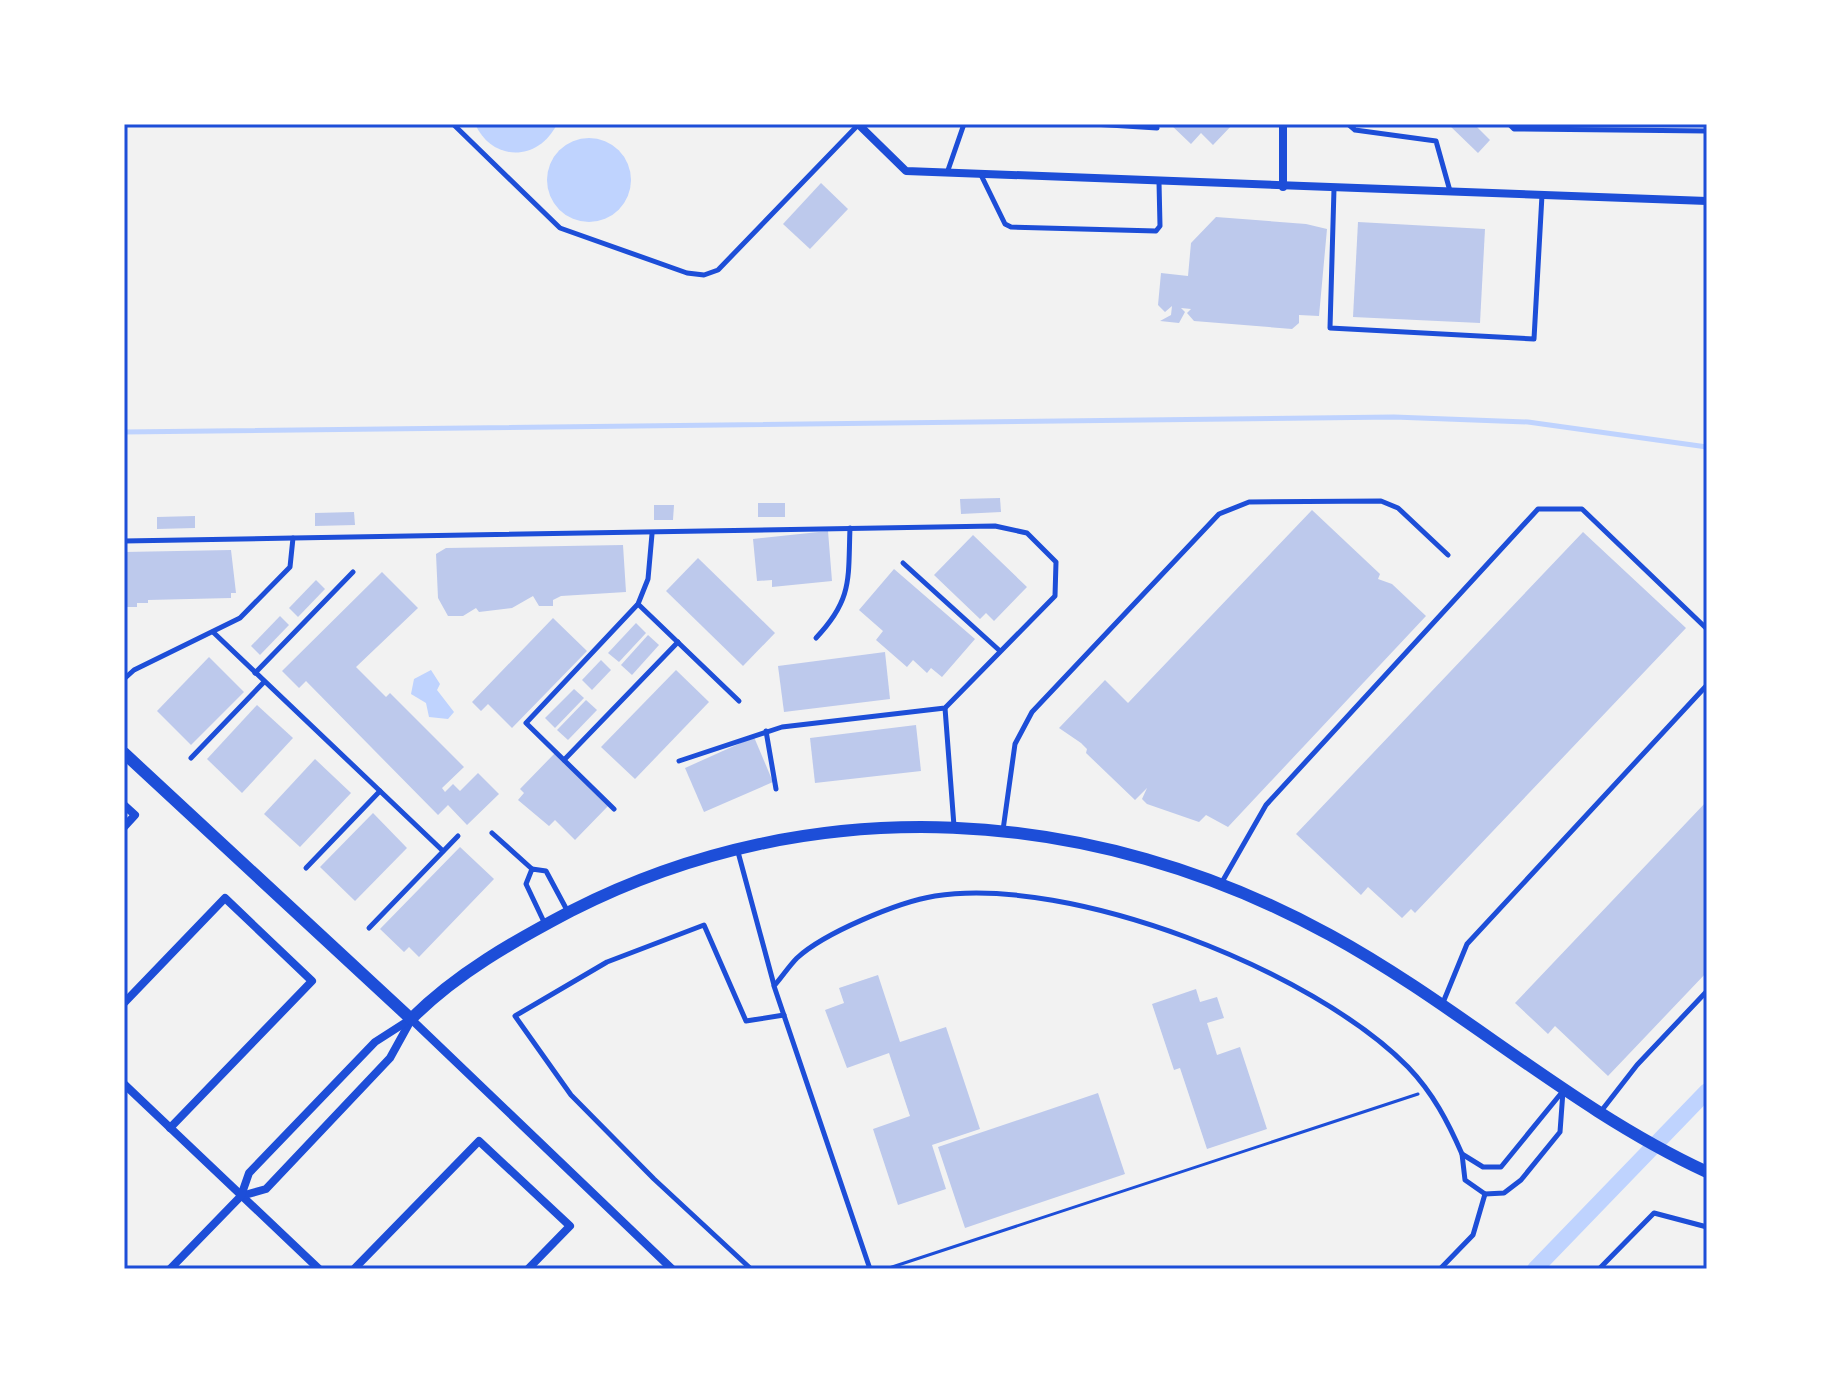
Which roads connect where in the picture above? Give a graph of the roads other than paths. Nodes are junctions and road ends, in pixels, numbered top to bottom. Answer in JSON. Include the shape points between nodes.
{"nodes":[{"id":1,"x":453,"y":124,"type":"edge"},
{"id":2,"x":858,"y":124,"type":"edge"},
{"id":3,"x":964,"y":124,"type":"edge"},
{"id":4,"x":1093,"y":124,"type":"edge"},
{"id":5,"x":1283,"y":124,"type":"edge"},
{"id":6,"x":1348,"y":124,"type":"edge"},
{"id":7,"x":1509,"y":124,"type":"edge"},
{"id":8,"x":1157,"y":128,"type":"dead end"},
{"id":9,"x":1707,"y":131,"type":"edge"},
{"id":10,"x":947,"y":173,"type":"junction"},
{"id":11,"x":981,"y":175,"type":"junction"},
{"id":12,"x":1159,"y":182,"type":"junction"},
{"id":13,"x":1283,"y":187,"type":"junction"},
{"id":14,"x":1334,"y":189,"type":"junction"},
{"id":15,"x":1451,"y":193,"type":"junction"},
{"id":16,"x":1542,"y":195,"type":"junction"},
{"id":17,"x":1707,"y":201,"type":"edge"},
{"id":18,"x":850,"y":528,"type":"junction"},
{"id":19,"x":652,"y":534,"type":"junction"},
{"id":20,"x":293,"y":538,"type":"junction"},
{"id":21,"x":124,"y":541,"type":"edge"},
{"id":22,"x":1448,"y":555,"type":"dead end"},
{"id":23,"x":903,"y":563,"type":"dead end"},
{"id":24,"x":353,"y":572,"type":"dead end"},
{"id":25,"x":638,"y":604,"type":"junction"},
{"id":26,"x":1707,"y":629,"type":"edge"},
{"id":27,"x":213,"y":632,"type":"junction"},
{"id":28,"x":816,"y":638,"type":"dead end"},
{"id":29,"x":678,"y":642,"type":"junction"},
{"id":30,"x":1001,"y":652,"type":"junction"},
{"id":31,"x":255,"y":673,"type":"junction"},
{"id":32,"x":124,"y":679,"type":"edge"},
{"id":33,"x":264,"y":682,"type":"junction"},
{"id":34,"x":1707,"y":685,"type":"edge"},
{"id":35,"x":739,"y":701,"type":"dead end"},
{"id":36,"x":945,"y":708,"type":"junction"},
{"id":37,"x":766,"y":731,"type":"junction"},
{"id":38,"x":124,"y":753,"type":"edge"},
{"id":39,"x":191,"y":758,"type":"dead end"},
{"id":40,"x":564,"y":760,"type":"junction"},
{"id":41,"x":679,"y":761,"type":"dead end"},
{"id":42,"x":776,"y":789,"type":"dead end"},
{"id":43,"x":380,"y":791,"type":"junction"},
{"id":44,"x":124,"y":805,"type":"edge"},
{"id":45,"x":614,"y":809,"type":"dead end"},
{"id":46,"x":124,"y":827,"type":"edge"},
{"id":47,"x":954,"y":827,"type":"junction"},
{"id":48,"x":1003,"y":830,"type":"junction"},
{"id":49,"x":492,"y":833,"type":"dead end"},
{"id":50,"x":458,"y":836,"type":"dead end"},
{"id":51,"x":737,"y":849,"type":"junction"},
{"id":52,"x":443,"y":851,"type":"junction"},
{"id":53,"x":306,"y":868,"type":"dead end"},
{"id":54,"x":532,"y":869,"type":"junction"},
{"id":55,"x":1221,"y":883,"type":"junction"},
{"id":56,"x":568,"y":913,"type":"junction"},
{"id":57,"x":545,"y":924,"type":"junction"},
{"id":58,"x":369,"y":928,"type":"dead end"},
{"id":59,"x":774,"y":986,"type":"junction"},
{"id":60,"x":1707,"y":991,"type":"edge"},
{"id":61,"x":124,"y":1003,"type":"edge"},
{"id":62,"x":1441,"y":1007,"type":"junction"},
{"id":63,"x":784,"y":1015,"type":"junction"},
{"id":64,"x":411,"y":1019,"type":"junction"},
{"id":65,"x":124,"y":1084,"type":"edge"},
{"id":66,"x":1563,"y":1091,"type":"junction"},
{"id":67,"x":1600,"y":1113,"type":"junction"},
{"id":68,"x":170,"y":1128,"type":"junction"},
{"id":69,"x":1462,"y":1154,"type":"junction"},
{"id":70,"x":1707,"y":1172,"type":"edge"},
{"id":71,"x":1485,"y":1194,"type":"junction"},
{"id":72,"x":241,"y":1196,"type":"junction"},
{"id":73,"x":1707,"y":1227,"type":"edge"},
{"id":74,"x":170,"y":1269,"type":"edge"},
{"id":75,"x":319,"y":1269,"type":"edge"},
{"id":76,"x":354,"y":1269,"type":"edge"},
{"id":77,"x":528,"y":1269,"type":"edge"},
{"id":78,"x":672,"y":1269,"type":"edge"},
{"id":79,"x":751,"y":1269,"type":"edge"},
{"id":80,"x":870,"y":1269,"type":"edge"},
{"id":81,"x":1440,"y":1269,"type":"edge"},
{"id":82,"x":1599,"y":1269,"type":"edge"}],
"edges":[{"from":1,"to":2,"type":"lane","via":[[560,228],[654,263],[704,275],[718,270]]},
{"from":2,"to":10,"type":"street","via":[[906,171]]},
{"from":3,"to":10,"type":"lane"},
{"from":4,"to":8,"type":"lane"},
{"from":5,"to":13,"type":"street"},
{"from":6,"to":15,"type":"lane","via":[[1355,130],[1436,141]]},
{"from":7,"to":9,"type":"lane","via":[[1514,129]]},
{"from":10,"to":11,"type":"street"},
{"from":11,"to":12,"type":"street"},
{"from":11,"to":12,"type":"lane","via":[[1011,227],[1156,231]]},
{"from":12,"to":13,"type":"street"},
{"from":13,"to":14,"type":"street"},
{"from":14,"to":15,"type":"street"},
{"from":14,"to":16,"type":"lane","via":[[1330,328],[1534,339]]},
{"from":15,"to":16,"type":"street"},
{"from":16,"to":17,"type":"street"},
{"from":18,"to":19,"type":"lane"},
{"from":18,"to":28,"type":"lane","via":[[846,593],[841,608]]},
{"from":18,"to":30,"type":"lane","via":[[995,526],[1027,533],[1056,562],[1055,596]]},
{"from":19,"to":20,"type":"lane"},
{"from":19,"to":25,"type":"lane","via":[[648,579]]},
{"from":20,"to":21,"type":"lane"},
{"from":20,"to":27,"type":"lane","via":[[290,567],[240,618]]},
{"from":22,"to":48,"type":"lane","via":[[1398,508],[1381,501],[1249,502],[1219,514],[1032,712],[1015,744]]},
{"from":23,"to":30,"type":"lane"},
{"from":24,"to":31,"type":"lane"},
{"from":25,"to":29,"type":"lane"},
{"from":25,"to":40,"type":"lane","via":[[526,723]]},
{"from":26,"to":55,"type":"lane","via":[[1582,509],[1538,509],[1266,805]]},
{"from":27,"to":31,"type":"lane"},
{"from":27,"to":32,"type":"lane"},
{"from":29,"to":35,"type":"lane"},
{"from":29,"to":40,"type":"lane"},
{"from":30,"to":36,"type":"lane"},
{"from":31,"to":33,"type":"lane"},
{"from":33,"to":39,"type":"lane"},
{"from":33,"to":43,"type":"lane"},
{"from":34,"to":62,"type":"lane","via":[[1467,944]]},
{"from":36,"to":37,"type":"lane","via":[[827,719]]},
{"from":36,"to":47,"type":"lane"},
{"from":37,"to":41,"type":"lane"},
{"from":37,"to":42,"type":"lane"},
{"from":38,"to":64,"type":"street"},
{"from":40,"to":45,"type":"lane"},
{"from":43,"to":52,"type":"lane"},
{"from":43,"to":53,"type":"lane"},
{"from":44,"to":46,"type":"street","via":[[135,815]]},
{"from":47,"to":48,"type":"street"},
{"from":47,"to":51,"type":"street","via":[[814,835]]},
{"from":48,"to":55,"type":"street","via":[[1128,852]]},
{"from":49,"to":54,"type":"lane"},
{"from":50,"to":52,"type":"lane"},
{"from":51,"to":56,"type":"street","via":[[653,875]]},
{"from":51,"to":59,"type":"lane"},
{"from":52,"to":58,"type":"lane"},
{"from":54,"to":56,"type":"lane","via":[[546,871]]},
{"from":54,"to":57,"type":"lane","via":[[526,884]]},
{"from":55,"to":62,"type":"street","via":[[1332,936]]},
{"from":56,"to":57,"type":"street"},
{"from":57,"to":64,"type":"street","via":[[449,985]]},
{"from":59,"to":63,"type":"lane"},
{"from":59,"to":69,"type":"lane","via":[[798,957],[852,923],[934,896],[1007,894],[1146,921],[1236,955],[1352,1021],[1408,1067],[1443,1111]]},
{"from":60,"to":67,"type":"lane"},
{"from":61,"to":68,"type":"street","via":[[225,898],[312,981]]},
{"from":62,"to":66,"type":"street"},
{"from":63,"to":79,"type":"lane","via":[[746,1021],[704,925],[607,962],[515,1016],[571,1095]]},
{"from":63,"to":80,"type":"lane"},
{"from":64,"to":72,"type":"street","via":[[375,1042],[249,1173]]},
{"from":64,"to":72,"type":"street","via":[[390,1058],[266,1189]]},
{"from":64,"to":78,"type":"street"},
{"from":65,"to":68,"type":"street"},
{"from":66,"to":67,"type":"street"},
{"from":66,"to":69,"type":"lane","via":[[1501,1167],[1483,1167]]},
{"from":66,"to":71,"type":"lane","via":[[1560,1132],[1521,1180],[1504,1193]]},
{"from":67,"to":70,"type":"street"},
{"from":68,"to":72,"type":"street"},
{"from":69,"to":71,"type":"lane","via":[[1465,1180]]},
{"from":71,"to":81,"type":"lane","via":[[1473,1235]]},
{"from":72,"to":74,"type":"street"},
{"from":72,"to":75,"type":"street"},
{"from":73,"to":82,"type":"lane","via":[[1654,1213]]},
{"from":76,"to":77,"type":"street","via":[[479,1141],[570,1226]]}]}
